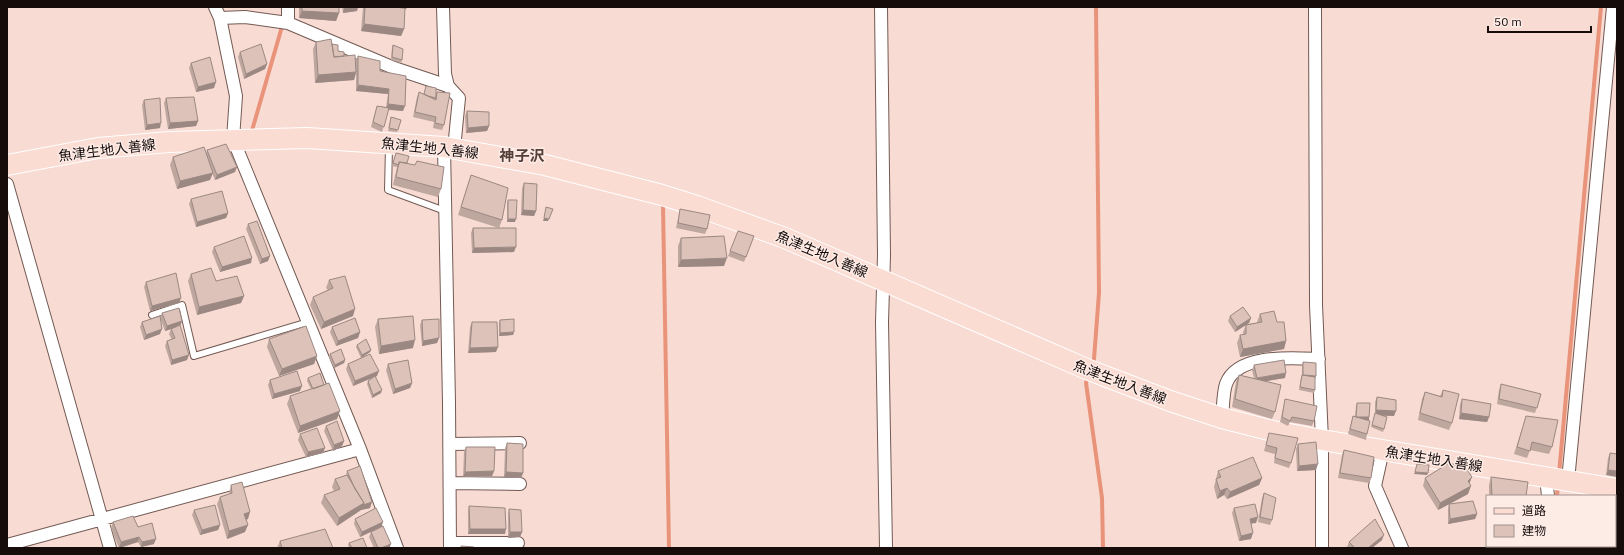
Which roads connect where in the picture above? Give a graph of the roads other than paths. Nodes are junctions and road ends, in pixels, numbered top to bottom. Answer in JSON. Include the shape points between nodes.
{"nodes":[{"id":1,"x":288,"y":7,"type":"edge"},
{"id":2,"x":443,"y":7,"type":"edge"},
{"id":3,"x":881,"y":7,"type":"edge"},
{"id":4,"x":1315,"y":7,"type":"edge"},
{"id":5,"x":1613,"y":7,"type":"edge"},
{"id":6,"x":218,"y":13,"type":"edge"},
{"id":7,"x":288,"y":23,"type":"junction"},
{"id":8,"x":448,"y":86,"type":"junction"},
{"id":9,"x":233,"y":140,"type":"junction"},
{"id":10,"x":390,"y":143,"type":"junction"},
{"id":11,"x":449,"y":148,"type":"junction"},
{"id":12,"x":7,"y":165,"type":"edge"},
{"id":13,"x":7,"y":184,"type":"edge"},
{"id":14,"x":445,"y":211,"type":"junction"},
{"id":15,"x":882,"y":279,"type":"junction"},
{"id":16,"x":152,"y":315,"type":"dead end"},
{"id":17,"x":308,"y":322,"type":"junction"},
{"id":18,"x":1319,"y":359,"type":"junction"},
{"id":19,"x":1222,"y":418,"type":"junction"},
{"id":20,"x":1322,"y":440,"type":"junction"},
{"id":21,"x":520,"y":443,"type":"edge"},
{"id":22,"x":450,"y":444,"type":"junction"},
{"id":23,"x":360,"y":449,"type":"junction"},
{"id":24,"x":1383,"y":450,"type":"junction"},
{"id":25,"x":1568,"y":481,"type":"junction"},
{"id":26,"x":450,"y":483,"type":"junction"},
{"id":27,"x":520,"y":484,"type":"dead end"},
{"id":28,"x":1547,"y":486,"type":"edge"},
{"id":29,"x":1617,"y":489,"type":"edge"},
{"id":30,"x":102,"y":520,"type":"junction"},
{"id":31,"x":518,"y":543,"type":"dead end"},
{"id":32,"x":7,"y":545,"type":"edge"},
{"id":33,"x":450,"y":545,"type":"edge"},
{"id":34,"x":110,"y":548,"type":"edge"},
{"id":35,"x":397,"y":548,"type":"edge"},
{"id":36,"x":886,"y":548,"type":"edge"},
{"id":37,"x":1322,"y":548,"type":"edge"},
{"id":38,"x":1402,"y":548,"type":"edge"}],
"edges":[{"from":1,"to":7,"type":"street"},
{"from":2,"to":8,"type":"street","via":[[445,74]]},
{"from":3,"to":15,"type":"street","via":[[884,255]]},
{"from":4,"to":18,"type":"street","via":[[1316,297]]},
{"from":5,"to":25,"type":"street"},
{"from":6,"to":7,"type":"street"},
{"from":6,"to":9,"type":"street","via":[[236,96]]},
{"from":7,"to":8,"type":"street","via":[[394,68]]},
{"from":8,"to":11,"type":"street","via":[[459,98]]},
{"from":9,"to":10,"type":"main road","name":"魚津生地入善線","via":[[307,138]]},
{"from":9,"to":12,"type":"main road","name":"魚津生地入善線","via":[[98,148]]},
{"from":9,"to":17,"type":"street"},
{"from":10,"to":11,"type":"main road","name":"魚津生地入善線"},
{"from":10,"to":14,"type":"lane","via":[[388,190]]},
{"from":11,"to":14,"type":"street"},
{"from":11,"to":15,"type":"main road","name":"魚津生地入善線","via":[[544,165],[662,195],[785,238]]},
{"from":13,"to":30,"type":"street"},
{"from":14,"to":22,"type":"street"},
{"from":15,"to":19,"type":"main road","name":"魚津生地入善線","via":[[1089,370]]},
{"from":15,"to":36,"type":"street"},
{"from":16,"to":17,"type":"lane","via":[[182,305],[194,356]]},
{"from":17,"to":23,"type":"street"},
{"from":18,"to":19,"type":"street","via":[[1281,358],[1251,362],[1236,370],[1226,384]]},
{"from":18,"to":20,"type":"street"},
{"from":19,"to":20,"type":"main road","name":"魚津生地入善線"},
{"from":20,"to":24,"type":"main road","name":"魚津生地入善線"},
{"from":20,"to":37,"type":"street"},
{"from":21,"to":22,"type":"street"},
{"from":22,"to":26,"type":"street"},
{"from":23,"to":30,"type":"street"},
{"from":23,"to":35,"type":"street"},
{"from":24,"to":28,"type":"main road","name":"魚津生地入善線"},
{"from":24,"to":38,"type":"street","via":[[1375,486]]},
{"from":25,"to":28,"type":"main road","name":"魚津生地入善線"},
{"from":25,"to":29,"type":"main road","name":"魚津生地入善線"},
{"from":26,"to":27,"type":"street"},
{"from":26,"to":33,"type":"street"},
{"from":30,"to":32,"type":"street"},
{"from":30,"to":34,"type":"street"},
{"from":31,"to":33,"type":"street"}]}
